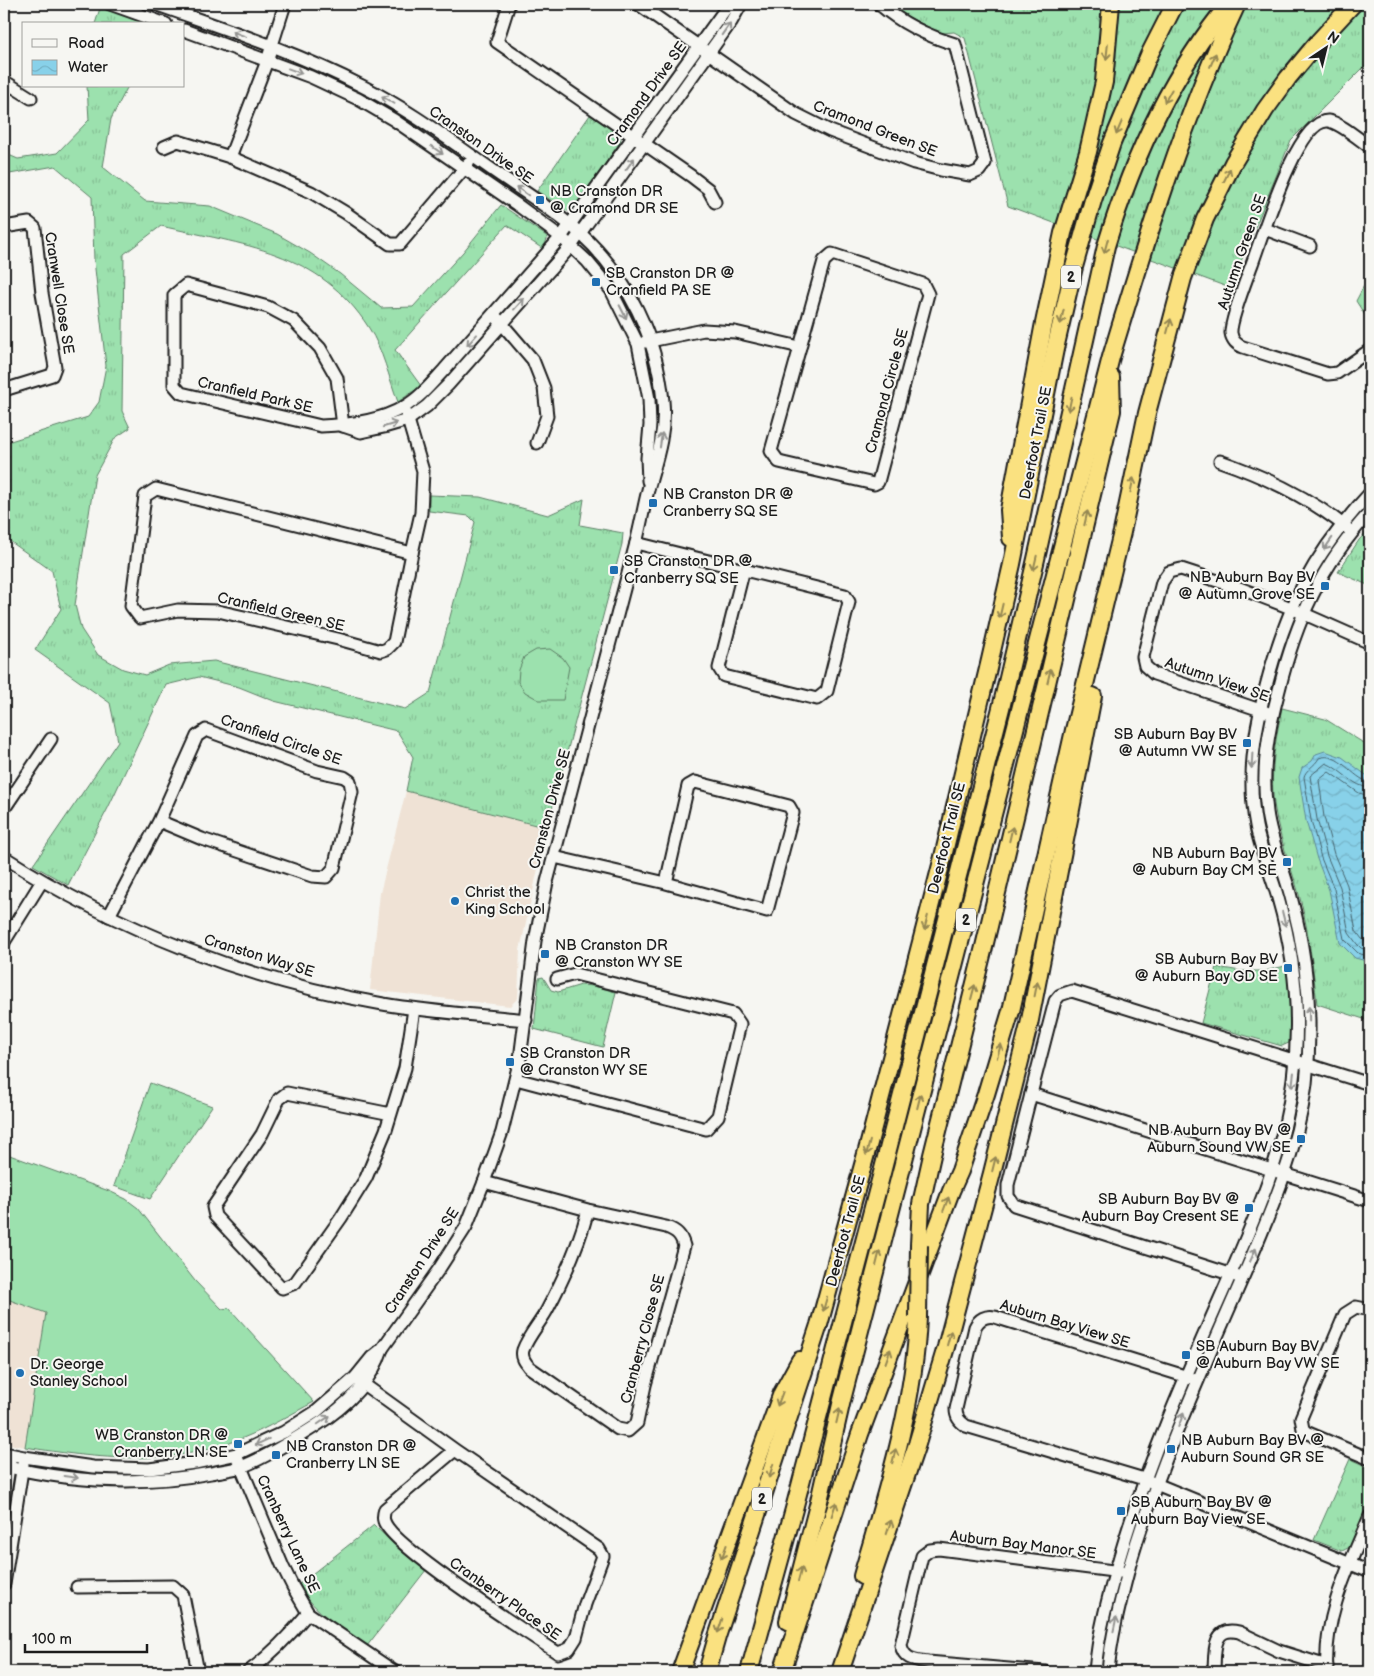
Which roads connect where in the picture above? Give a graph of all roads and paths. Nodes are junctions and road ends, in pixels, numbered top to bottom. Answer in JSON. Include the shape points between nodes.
{"nodes":[{"id":1,"x":155,"y":4,"type":"edge"},
{"id":2,"x":285,"y":4,"type":"edge"},
{"id":3,"x":509,"y":4,"type":"edge"},
{"id":4,"x":638,"y":4,"type":"edge"},
{"id":5,"x":729,"y":4,"type":"edge"},
{"id":6,"x":741,"y":4,"type":"edge"},
{"id":7,"x":879,"y":4,"type":"edge"},
{"id":8,"x":1111,"y":4,"type":"edge"},
{"id":9,"x":1175,"y":4,"type":"edge"},
{"id":10,"x":1228,"y":4,"type":"edge"},
{"id":11,"x":1237,"y":4,"type":"edge"},
{"id":12,"x":1353,"y":4,"type":"edge"},
{"id":13,"x":1361,"y":4,"type":"edge"},
{"id":14,"x":118,"y":5,"type":"edge"},
{"id":15,"x":139,"y":8,"type":"edge"},
{"id":16,"x":1338,"y":21,"type":"junction"},
{"id":17,"x":163,"y":22,"type":"edge"},
{"id":18,"x":185,"y":30,"type":"edge"},
{"id":19,"x":271,"y":46,"type":"junction"},
{"id":20,"x":698,"y":46,"type":"junction"},
{"id":21,"x":708,"y":54,"type":"junction"},
{"id":22,"x":266,"y":61,"type":"junction"},
{"id":23,"x":4,"y":80,"type":"edge"},
{"id":24,"x":31,"y":98,"type":"dead end"},
{"id":25,"x":634,"y":136,"type":"junction"},
{"id":26,"x":645,"y":144,"type":"junction"},
{"id":27,"x":1370,"y":146,"type":"edge"},
{"id":28,"x":164,"y":147,"type":"dead end"},
{"id":29,"x":230,"y":157,"type":"junction"},
{"id":30,"x":473,"y":157,"type":"junction"},
{"id":31,"x":464,"y":170,"type":"junction"},
{"id":32,"x":715,"y":202,"type":"dead end"},
{"id":33,"x":570,"y":225,"type":"junction"},
{"id":34,"x":4,"y":227,"type":"edge"},
{"id":35,"x":1265,"y":229,"type":"junction"},
{"id":36,"x":580,"y":234,"type":"junction"},
{"id":37,"x":561,"y":237,"type":"junction"},
{"id":38,"x":572,"y":246,"type":"junction"},
{"id":39,"x":1310,"y":246,"type":"dead end"},
{"id":40,"x":498,"y":320,"type":"junction"},
{"id":41,"x":651,"y":340,"type":"junction"},
{"id":42,"x":638,"y":344,"type":"junction"},
{"id":43,"x":800,"y":347,"type":"junction"},
{"id":44,"x":1370,"y":350,"type":"edge"},
{"id":45,"x":1111,"y":357,"type":"junction"},
{"id":46,"x":4,"y":390,"type":"edge"},
{"id":47,"x":404,"y":407,"type":"junction"},
{"id":48,"x":408,"y":420,"type":"junction"},
{"id":49,"x":343,"y":426,"type":"junction"},
{"id":50,"x":537,"y":443,"type":"dead end"},
{"id":51,"x":1220,"y":461,"type":"dead end"},
{"id":52,"x":649,"y":487,"type":"junction"},
{"id":53,"x":1370,"y":493,"type":"edge"},
{"id":54,"x":1370,"y":512,"type":"edge"},
{"id":55,"x":1342,"y":524,"type":"junction"},
{"id":56,"x":1352,"y":532,"type":"junction"},
{"id":57,"x":636,"y":543,"type":"junction"},
{"id":58,"x":412,"y":553,"type":"junction"},
{"id":59,"x":1012,"y":564,"type":"junction"},
{"id":60,"x":1113,"y":566,"type":"junction"},
{"id":61,"x":744,"y":569,"type":"junction"},
{"id":62,"x":1291,"y":608,"type":"junction"},
{"id":63,"x":1303,"y":613,"type":"junction"},
{"id":64,"x":1370,"y":643,"type":"edge"},
{"id":65,"x":1260,"y":710,"type":"junction"},
{"id":66,"x":1272,"y":714,"type":"junction"},
{"id":67,"x":51,"y":738,"type":"dead end"},
{"id":68,"x":4,"y":809,"type":"edge"},
{"id":69,"x":159,"y":821,"type":"junction"},
{"id":70,"x":4,"y":856,"type":"edge"},
{"id":71,"x":554,"y":857,"type":"junction"},
{"id":72,"x":42,"y":881,"type":"junction"},
{"id":73,"x":666,"y":883,"type":"junction"},
{"id":74,"x":109,"y":916,"type":"junction"},
{"id":75,"x":4,"y":942,"type":"edge"},
{"id":76,"x":557,"y":978,"type":"dead end"},
{"id":77,"x":414,"y":1009,"type":"junction"},
{"id":78,"x":526,"y":1020,"type":"junction"},
{"id":79,"x":1295,"y":1060,"type":"junction"},
{"id":80,"x":1308,"y":1064,"type":"junction"},
{"id":81,"x":516,"y":1079,"type":"junction"},
{"id":82,"x":1370,"y":1084,"type":"edge"},
{"id":83,"x":1031,"y":1094,"type":"junction"},
{"id":84,"x":391,"y":1114,"type":"junction"},
{"id":85,"x":1273,"y":1170,"type":"junction"},
{"id":86,"x":1286,"y":1174,"type":"junction"},
{"id":87,"x":484,"y":1182,"type":"junction"},
{"id":88,"x":1370,"y":1201,"type":"edge"},
{"id":89,"x":588,"y":1210,"type":"junction"},
{"id":90,"x":1230,"y":1274,"type":"junction"},
{"id":91,"x":1242,"y":1278,"type":"junction"},
{"id":92,"x":1370,"y":1310,"type":"edge"},
{"id":93,"x":819,"y":1325,"type":"junction"},
{"id":94,"x":1186,"y":1376,"type":"junction"},
{"id":95,"x":1198,"y":1380,"type":"junction"},
{"id":96,"x":360,"y":1381,"type":"junction"},
{"id":97,"x":455,"y":1450,"type":"junction"},
{"id":98,"x":7,"y":1454,"type":"edge"},
{"id":99,"x":237,"y":1454,"type":"junction"},
{"id":100,"x":24,"y":1457,"type":"junction"},
{"id":101,"x":1370,"y":1459,"type":"edge"},
{"id":102,"x":6,"y":1467,"type":"edge"},
{"id":103,"x":240,"y":1467,"type":"junction"},
{"id":104,"x":22,"y":1470,"type":"junction"},
{"id":105,"x":1144,"y":1479,"type":"junction"},
{"id":106,"x":1156,"y":1483,"type":"junction"},
{"id":107,"x":4,"y":1499,"type":"edge"},
{"id":108,"x":1370,"y":1516,"type":"edge"},
{"id":109,"x":1350,"y":1563,"type":"junction"},
{"id":110,"x":1115,"y":1572,"type":"junction"},
{"id":111,"x":1370,"y":1572,"type":"edge"},
{"id":112,"x":1128,"y":1573,"type":"junction"},
{"id":113,"x":4,"y":1584,"type":"edge"},
{"id":114,"x":77,"y":1587,"type":"dead end"},
{"id":115,"x":308,"y":1613,"type":"junction"},
{"id":116,"x":1327,"y":1669,"type":"edge"},
{"id":117,"x":198,"y":1672,"type":"edge"},
{"id":118,"x":248,"y":1672,"type":"edge"},
{"id":119,"x":395,"y":1672,"type":"edge"},
{"id":120,"x":680,"y":1672,"type":"edge"},
{"id":121,"x":706,"y":1672,"type":"edge"},
{"id":122,"x":749,"y":1672,"type":"edge"},
{"id":123,"x":776,"y":1672,"type":"edge"},
{"id":124,"x":782,"y":1672,"type":"edge"},
{"id":125,"x":838,"y":1672,"type":"edge"},
{"id":126,"x":1045,"y":1672,"type":"edge"},
{"id":127,"x":1095,"y":1672,"type":"edge"},
{"id":128,"x":1108,"y":1672,"type":"edge"},
{"id":129,"x":1214,"y":1672,"type":"edge"}],
"edges":[{"from":19,"to":1,"type":"street","name":"Cranston Drive SE","one_way":true},
{"from":2,"to":19,"type":"street"},
{"from":3,"to":25,"type":"street","via":[[497,42]]},
{"from":4,"to":20,"type":"street"},
{"from":5,"to":20,"type":"street"},
{"from":21,"to":6,"type":"street","one_way":true},
{"from":7,"to":21,"type":"street","name":"Cramond Green SE","via":[[896,18],[955,44],[985,163],[979,171],[970,174],[914,163],[830,131],[796,114]]},
{"from":8,"to":59,"type":"highway","one_way":true,"via":[[1104,82],[1088,152],[1061,242],[1009,510]]},
{"from":9,"to":59,"type":"highway","name":"Deerfoot Trail SE","number":"2","one_way":true,"via":[[1149,55],[1093,200],[1055,349]]},
{"from":10,"to":122,"type":"highway","one_way":true,"via":[[1193,54],[1139,152],[1106,246],[1001,708],[874,1207]]},
{"from":45,"to":11,"type":"highway","number":"2","one_way":true,"via":[[1173,161]]},
{"from":12,"to":16,"type":"highway"},
{"from":13,"to":16,"type":"highway"},
{"from":14,"to":15,"type":"street"},
{"from":15,"to":17,"type":"street"},
{"from":60,"to":16,"type":"highway","one_way":true,"via":[[1146,413],[1170,321],[1205,219],[1265,110],[1294,70]]},
{"from":18,"to":22,"type":"street","name":"Cranston Drive SE"},
{"from":19,"to":22,"type":"street"},
{"from":30,"to":19,"type":"street","name":"Cranston Drive SE","one_way":true,"via":[[406,111],[364,87]]},
{"from":20,"to":21,"type":"street","name":"Cramond Drive SE"},
{"from":20,"to":25,"type":"street","name":"Cramond Drive SE"},
{"from":21,"to":26,"type":"street","name":"Cramond Drive SE"},
{"from":22,"to":29,"type":"street"},
{"from":22,"to":31,"type":"street","name":"Cranston Drive SE","one_way":true,"via":[[358,99],[394,120]]},
{"from":23,"to":24,"type":"street"},
{"from":25,"to":26,"type":"street"},
{"from":25,"to":33,"type":"street","name":"Cramond Drive SE"},
{"from":26,"to":32,"type":"street","via":[[708,189]]},
{"from":36,"to":26,"type":"street","name":"Cramond Drive SE","one_way":true},
{"from":27,"to":35,"type":"street","name":"Autumn Green SE","via":[[1334,123],[1326,121],[1315,126],[1291,161]]},
{"from":28,"to":29,"type":"street","via":[[178,141]]},
{"from":29,"to":31,"type":"street","via":[[311,192],[390,244],[400,244]]},
{"from":30,"to":31,"type":"street"},
{"from":33,"to":30,"type":"street","name":"Cranston Drive SE","one_way":true},
{"from":31,"to":37,"type":"street","name":"Cranston Drive SE"},
{"from":33,"to":36,"type":"street","name":"Cranston Drive SE"},
{"from":33,"to":37,"type":"street","name":"Cramond Drive SE"},
{"from":34,"to":46,"type":"street","name":"Cranwell Close SE","via":[[29,223],[35,228],[55,367],[52,375]]},
{"from":35,"to":39,"type":"street"},
{"from":35,"to":44,"type":"street","name":"Autumn Green SE","via":[[1232,327],[1236,343],[1328,374],[1337,373]]},
{"from":36,"to":38,"type":"street","name":"Cramond Drive SE"},
{"from":36,"to":41,"type":"street","name":"Cranston Drive SE","via":[[610,265],[635,304]]},
{"from":37,"to":38,"type":"street","name":"Cranston Drive SE"},
{"from":37,"to":40,"type":"street","name":"Cranfield Park SE"},
{"from":40,"to":38,"type":"street","name":"Cranfield Park SE","one_way":true},
{"from":38,"to":42,"type":"street","name":"Cranston Drive SE","one_way":true,"via":[[611,290]]},
{"from":40,"to":47,"type":"street","name":"Cranfield Park SE","one_way":true},
{"from":40,"to":48,"type":"street","name":"Cranfield Park SE","via":[[448,385]]},
{"from":40,"to":50,"type":"street","via":[[533,360],[544,388],[547,416]]},
{"from":41,"to":42,"type":"street"},
{"from":41,"to":43,"type":"street","via":[[704,330],[735,332]]},
{"from":52,"to":41,"type":"street","name":"Cranston Drive SE","one_way":true,"via":[[659,457],[663,419],[663,402]]},
{"from":42,"to":52,"type":"street","name":"Cranston Drive SE","via":[[649,400]]},
{"from":43,"to":43,"type":"street","name":"Cramond Circle SE","via":[[771,451],[779,462],[874,484],[878,482],[928,294],[923,284],[832,254],[824,261]]},
{"from":123,"to":45,"type":"highway","number":"2","one_way":true,"via":[[842,1400]]},
{"from":125,"to":45,"type":"highway","one_way":true,"bridge":true,"via":[[905,1414],[914,1365],[921,1204],[1112,411]]},
{"from":47,"to":48,"type":"street","name":"Cranfield Green SE"},
{"from":47,"to":49,"type":"street","name":"Cranfield Park SE","via":[[381,417]]},
{"from":49,"to":48,"type":"street","name":"Cranfield Park SE","one_way":true,"via":[[361,432]]},
{"from":48,"to":58,"type":"street","name":"Cranfield Green SE","via":[[423,471],[421,513]]},
{"from":49,"to":49,"type":"street","name":"Cranfield Park SE","via":[[321,426],[181,393],[174,385],[174,295],[186,285],[268,306],[294,321],[320,348],[337,378]]},
{"from":51,"to":55,"type":"street","via":[[1282,486]]},
{"from":52,"to":57,"type":"street","name":"Cranston Drive SE"},
{"from":53,"to":55,"type":"street"},
{"from":54,"to":56,"type":"street"},
{"from":55,"to":56,"type":"street"},
{"from":55,"to":62,"type":"street","one_way":true,"via":[[1318,558]]},
{"from":56,"to":63,"type":"street","via":[[1326,569]]},
{"from":57,"to":61,"type":"street"},
{"from":57,"to":71,"type":"street","name":"Cranston Drive SE"},
{"from":58,"to":58,"type":"street","name":"Cranfield Green SE","via":[[394,642],[381,651],[218,611],[178,610],[140,618],[131,606],[145,496],[156,489]]},
{"from":59,"to":93,"type":"highway","name":"Deerfoot Trail SE","number":"2","one_way":true,"via":[[937,880]]},
{"from":124,"to":60,"type":"highway","one_way":true,"via":[[857,1443],[960,1171],[1006,1029]]},
{"from":125,"to":60,"type":"highway","one_way":true,"via":[[949,1338],[1029,1025],[1115,580]]},
{"from":61,"to":61,"type":"street","via":[[719,668],[724,676],[816,699],[827,691],[849,602],[845,595]]},
{"from":62,"to":63,"type":"street"},
{"from":62,"to":65,"type":"street"},
{"from":62,"to":65,"type":"street","name":"Autumn View SE","via":[[1181,569],[1169,572],[1162,582],[1143,657],[1147,669]]},
{"from":63,"to":64,"type":"street"},
{"from":63,"to":66,"type":"street"},
{"from":65,"to":66,"type":"street","name":"Autumn View SE"},
{"from":65,"to":79,"type":"street","one_way":true,"via":[[1252,751],[1253,804],[1259,839],[1279,902],[1292,963]]},
{"from":80,"to":66,"type":"street","one_way":true,"via":[[1309,1005],[1300,935],[1266,811],[1264,766]]},
{"from":67,"to":68,"type":"street"},
{"from":69,"to":69,"type":"street","name":"Cranfield Circle SE","via":[[197,736],[206,730],[318,771],[344,777],[350,781],[352,792],[334,868],[326,877],[312,876]]},
{"from":69,"to":74,"type":"street","name":"Cranfield Circle SE"},
{"from":70,"to":72,"type":"street","name":"Cranston Way SE"},
{"from":71,"to":73,"type":"street"},
{"from":71,"to":78,"type":"street","name":"Cranston Drive SE","via":[[535,941]]},
{"from":72,"to":74,"type":"street","name":"Cranston Way SE"},
{"from":72,"to":75,"type":"street"},
{"from":73,"to":73,"type":"street","via":[[688,786],[695,782],[789,806],[793,813],[767,911]]},
{"from":74,"to":77,"type":"street","name":"Cranston Way SE","via":[[214,960],[283,982]]},
{"from":76,"to":81,"type":"street","via":[[575,974],[732,1014],[740,1024],[718,1116],[706,1129]]},
{"from":77,"to":78,"type":"street","name":"Cranston Way SE"},
{"from":77,"to":84,"type":"street","via":[[405,1068]]},
{"from":78,"to":81,"type":"street","name":"Cranston Drive SE"},
{"from":79,"to":80,"type":"street"},
{"from":79,"to":83,"type":"street","via":[[1076,992],[1067,992],[1055,1001]]},
{"from":79,"to":85,"type":"street","one_way":true,"via":[[1288,1113]]},
{"from":80,"to":82,"type":"street"},
{"from":80,"to":86,"type":"street","via":[[1298,1129]]},
{"from":81,"to":87,"type":"street","name":"Cranston Drive SE"},
{"from":83,"to":85,"type":"street"},
{"from":83,"to":90,"type":"street","via":[[1008,1185],[1008,1196],[1014,1205]]},
{"from":84,"to":84,"type":"street","via":[[366,1178],[341,1218],[295,1283],[282,1288],[215,1216],[213,1208],[262,1134],[279,1099],[287,1093]]},
{"from":85,"to":86,"type":"street"},
{"from":85,"to":90,"type":"street"},
{"from":86,"to":88,"type":"street"},
{"from":91,"to":86,"type":"street","one_way":true},
{"from":87,"to":89,"type":"street","name":"Cranberry Close SE"},
{"from":87,"to":96,"type":"street","name":"Cranston Drive SE","via":[[466,1227],[382,1349],[372,1356]]},
{"from":89,"to":89,"type":"street","name":"Cranberry Close SE","via":[[674,1230],[681,1235],[684,1246],[637,1423],[628,1431],[618,1429],[529,1367],[523,1359],[522,1351],[568,1269]]},
{"from":90,"to":91,"type":"street"},
{"from":90,"to":94,"type":"street"},
{"from":91,"to":95,"type":"street"},
{"from":92,"to":101,"type":"street","via":[[1356,1307],[1343,1317],[1301,1418],[1306,1432]]},
{"from":93,"to":120,"type":"highway","one_way":true,"via":[[782,1393]]},
{"from":93,"to":121,"type":"highway","name":"Deerfoot Trail SE","number":"2","one_way":true},
{"from":94,"to":95,"type":"street","name":"Auburn Bay View SE"},
{"from":94,"to":105,"type":"street"},
{"from":94,"to":105,"type":"street","name":"Auburn Bay View SE","via":[[995,1317],[982,1319],[975,1328],[956,1409],[960,1421],[966,1426]]},
{"from":106,"to":95,"type":"street","one_way":true},
{"from":96,"to":97,"type":"street","name":"Cranberry Place SE"},
{"from":96,"to":99,"type":"street","name":"Cranston Drive SE","one_way":true,"via":[[284,1432]]},
{"from":103,"to":96,"type":"street","name":"Cranston Drive SE","one_way":true,"via":[[288,1444],[327,1419],[350,1400]]},
{"from":97,"to":97,"type":"street","name":"Cranberry Place SE","via":[[599,1549],[603,1556],[576,1638],[569,1649],[558,1653],[450,1580],[396,1538],[384,1521],[385,1509]]},
{"from":98,"to":100,"type":"street","name":"Cranston Drive SE"},
{"from":98,"to":102,"type":"street"},
{"from":99,"to":100,"type":"street","name":"Cranston Drive SE","via":[[148,1469],[93,1467]]},
{"from":99,"to":103,"type":"street","name":"Cranberry Lane SE"},
{"from":100,"to":104,"type":"street"},
{"from":102,"to":104,"type":"street","name":"Cranston Drive SE"},
{"from":102,"to":107,"type":"street"},
{"from":104,"to":103,"type":"street","name":"Cranston Drive SE","one_way":true,"via":[[92,1480],[151,1481]]},
{"from":103,"to":115,"type":"street","name":"Cranberry Lane SE","via":[[283,1567]]},
{"from":104,"to":113,"type":"street"},
{"from":105,"to":106,"type":"street"},
{"from":105,"to":110,"type":"street"},
{"from":106,"to":109,"type":"street"},
{"from":106,"to":112,"type":"street"},
{"from":108,"to":109,"type":"street"},
{"from":109,"to":111,"type":"street"},
{"from":109,"to":116,"type":"street","via":[[1332,1614]]},
{"from":110,"to":112,"type":"street","name":"Auburn Bay Manor SE"},
{"from":110,"to":126,"type":"street","name":"Auburn Bay Manor SE","via":[[939,1549],[930,1550],[922,1556],[901,1644],[906,1656],[928,1662]]},
{"from":110,"to":127,"type":"street"},
{"from":128,"to":112,"type":"street","one_way":true},
{"from":114,"to":117,"type":"street","via":[[174,1586],[182,1595]]},
{"from":115,"to":118,"type":"street","via":[[264,1661]]},
{"from":115,"to":119,"type":"street","name":"Cranberry Lane SE"},
{"from":116,"to":129,"type":"street","via":[[1232,1631],[1222,1634],[1217,1640]]}]}
